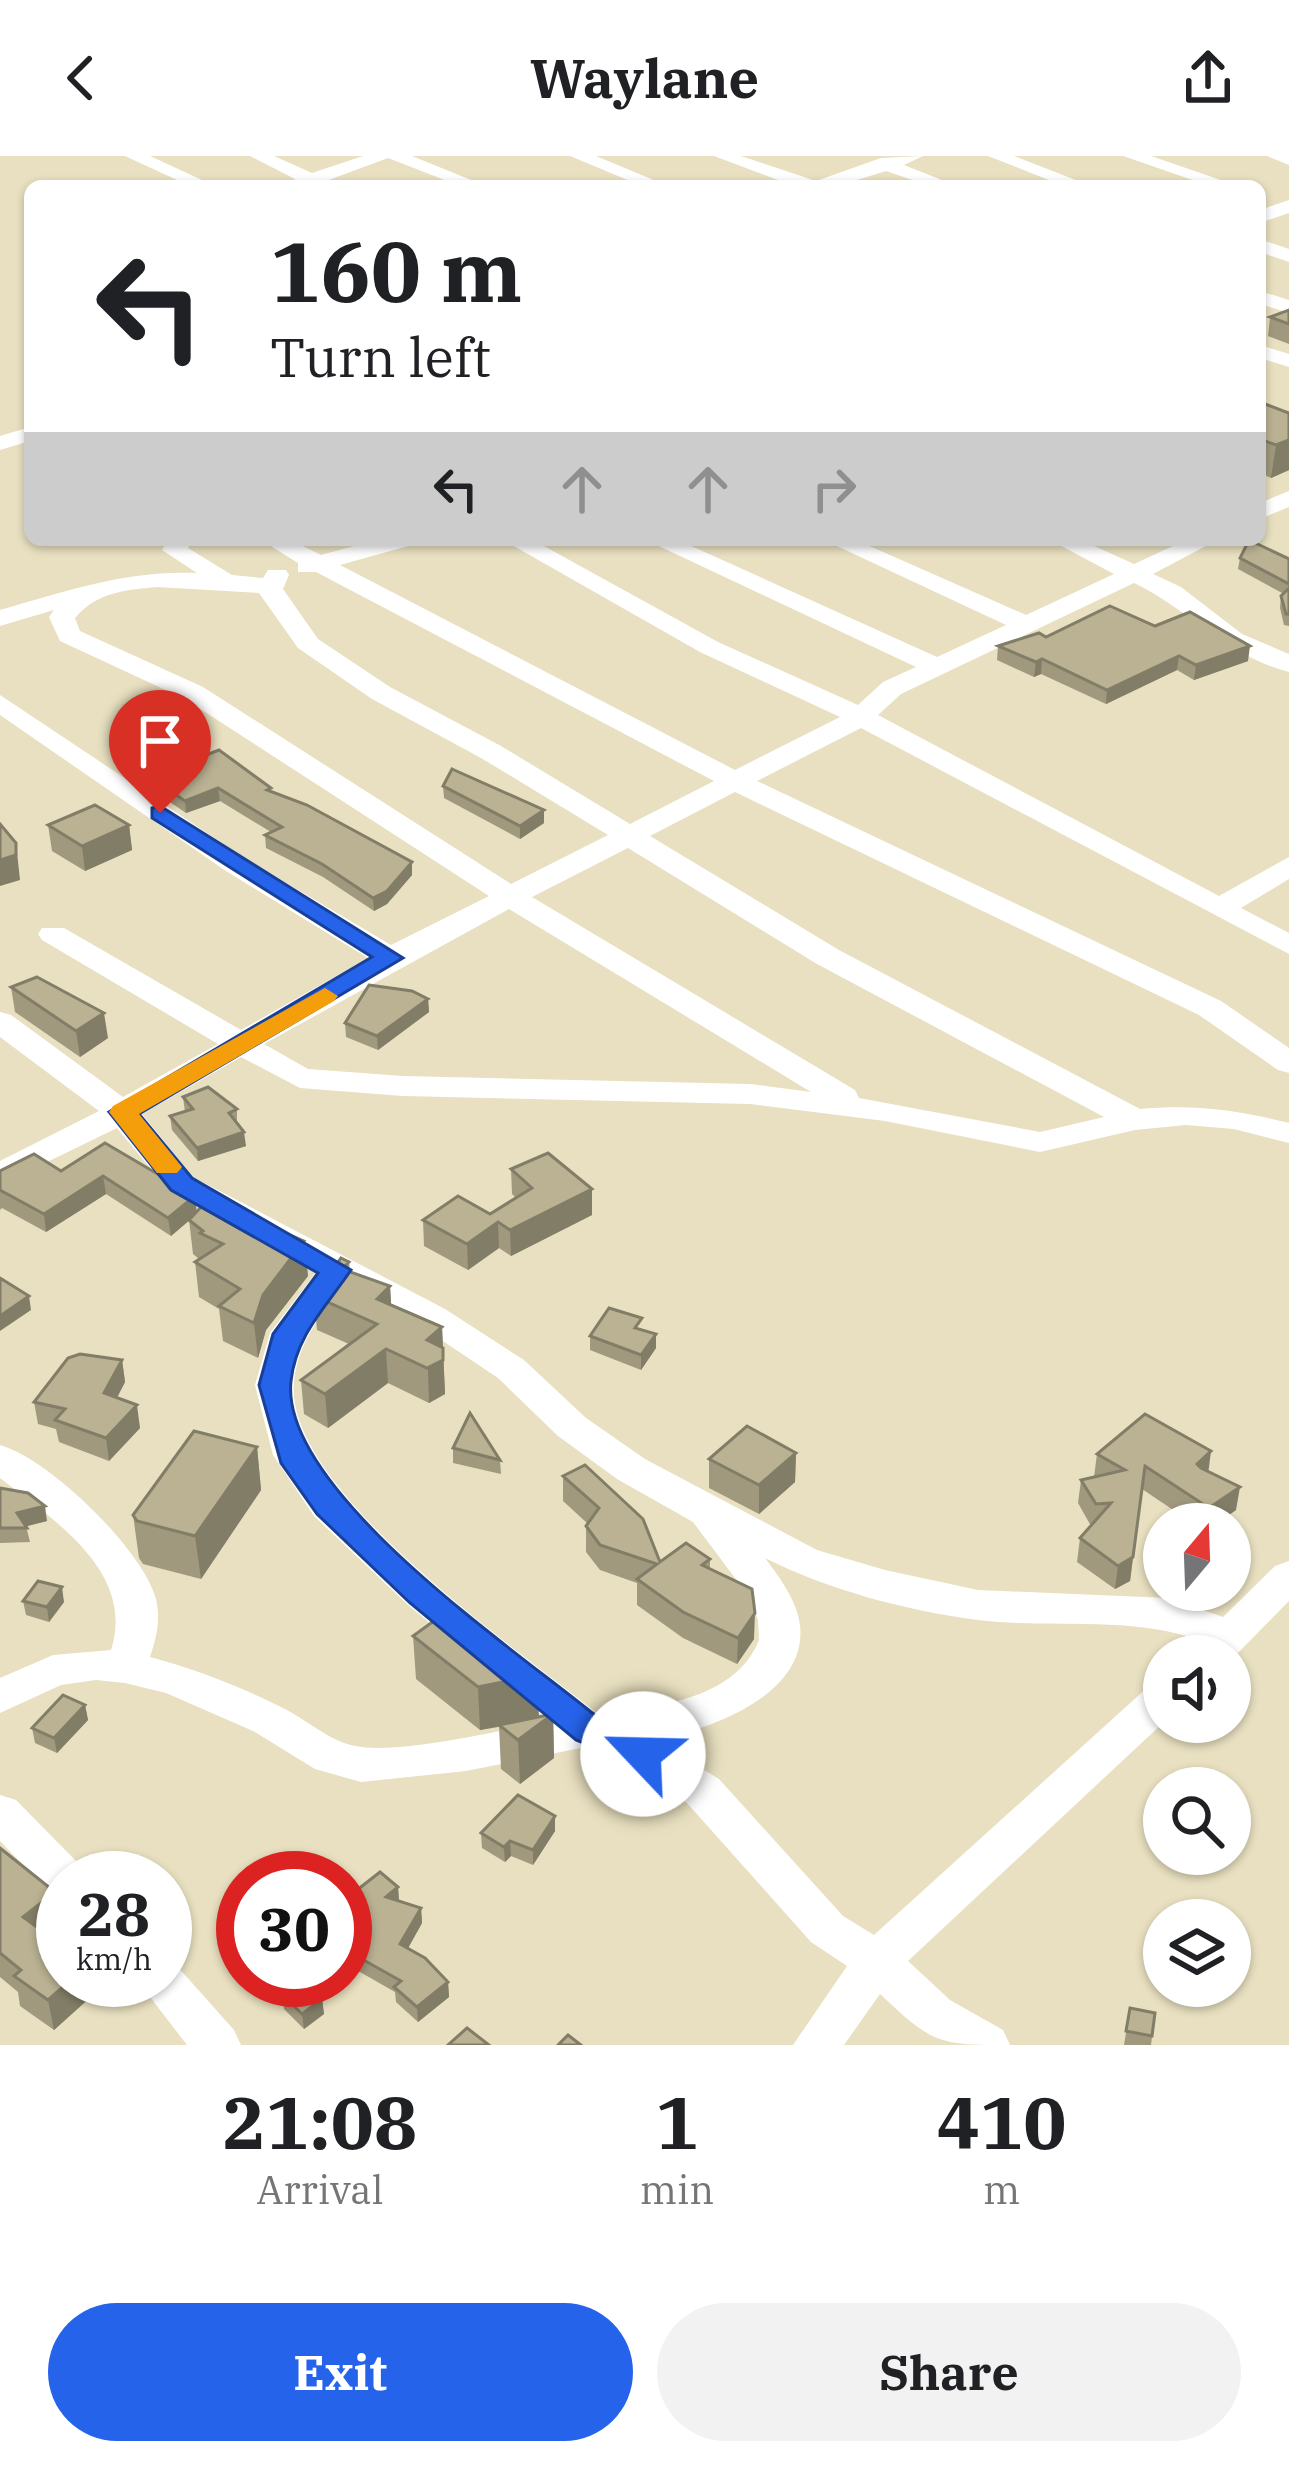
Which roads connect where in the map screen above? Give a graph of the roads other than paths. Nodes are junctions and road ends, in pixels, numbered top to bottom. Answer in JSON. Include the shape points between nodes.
{"nodes":[{"id":1,"x":134,"y":156,"type":"edge"},
{"id":2,"x":259,"y":156,"type":"edge"},
{"id":3,"x":380,"y":156,"type":"edge"},
{"id":4,"x":395,"y":156,"type":"edge"},
{"id":5,"x":580,"y":156,"type":"edge"},
{"id":6,"x":723,"y":156,"type":"edge"},
{"id":7,"x":863,"y":156,"type":"edge"},
{"id":8,"x":914,"y":156,"type":"edge"},
{"id":9,"x":997,"y":156,"type":"edge"},
{"id":10,"x":1132,"y":156,"type":"edge"},
{"id":11,"x":1276,"y":156,"type":"edge"},
{"id":12,"x":1289,"y":160,"type":"edge"},
{"id":13,"x":888,"y":165,"type":"junction"},
{"id":14,"x":192,"y":180,"type":"edge"},
{"id":15,"x":302,"y":180,"type":"edge"},
{"id":16,"x":319,"y":180,"type":"edge"},
{"id":17,"x":461,"y":180,"type":"edge"},
{"id":18,"x":642,"y":180,"type":"edge"},
{"id":19,"x":797,"y":180,"type":"edge"},
{"id":20,"x":837,"y":180,"type":"edge"},
{"id":21,"x":931,"y":180,"type":"edge"},
{"id":22,"x":1065,"y":180,"type":"edge"},
{"id":23,"x":1210,"y":180,"type":"edge"},
{"id":24,"x":176,"y":546,"type":"edge"},
{"id":25,"x":284,"y":546,"type":"edge"},
{"id":26,"x":382,"y":546,"type":"edge"},
{"id":27,"x":526,"y":546,"type":"edge"},
{"id":28,"x":671,"y":546,"type":"edge"},
{"id":29,"x":849,"y":546,"type":"edge"},
{"id":30,"x":1076,"y":546,"type":"edge"},
{"id":31,"x":1193,"y":546,"type":"edge"},
{"id":32,"x":318,"y":564,"type":"junction"},
{"id":33,"x":1139,"y":574,"type":"junction"},
{"id":34,"x":274,"y":581,"type":"junction"},
{"id":35,"x":88,"y":592,"type":"junction"},
{"id":36,"x":0,"y":619,"type":"edge"},
{"id":37,"x":1028,"y":626,"type":"junction"},
{"id":38,"x":1289,"y":664,"type":"edge"},
{"id":39,"x":938,"y":667,"type":"junction"},
{"id":40,"x":0,"y":703,"type":"edge"},
{"id":41,"x":861,"y":717,"type":"junction"},
{"id":42,"x":736,"y":782,"type":"junction"},
{"id":43,"x":633,"y":836,"type":"junction"},
{"id":44,"x":1289,"y":866,"type":"edge"},
{"id":45,"x":509,"y":896,"type":"junction"},
{"id":46,"x":1220,"y":908,"type":"junction"},
{"id":47,"x":53,"y":934,"type":"dead end"},
{"id":48,"x":1289,"y":945,"type":"edge"},
{"id":49,"x":390,"y":958,"type":"junction"},
{"id":50,"x":0,"y":1022,"type":"edge"},
{"id":51,"x":245,"y":1042,"type":"junction"},
{"id":52,"x":1289,"y":1064,"type":"edge"},
{"id":53,"x":858,"y":1107,"type":"junction"},
{"id":54,"x":122,"y":1112,"type":"junction"},
{"id":55,"x":1136,"y":1120,"type":"junction"},
{"id":56,"x":1289,"y":1133,"type":"edge"},
{"id":57,"x":0,"y":1175,"type":"edge"},
{"id":58,"x":336,"y":1270,"type":"junction"},
{"id":59,"x":0,"y":1458,"type":"edge"},
{"id":60,"x":706,"y":1512,"type":"junction"},
{"id":61,"x":1289,"y":1576,"type":"edge"},
{"id":62,"x":1203,"y":1635,"type":"edge"},
{"id":63,"x":1231,"y":1635,"type":"edge"},
{"id":64,"x":125,"y":1667,"type":"junction"},
{"id":65,"x":0,"y":1697,"type":"edge"},
{"id":66,"x":1143,"y":1716,"type":"edge"},
{"id":67,"x":589,"y":1730,"type":"junction"},
{"id":68,"x":0,"y":1812,"type":"edge"},
{"id":69,"x":38,"y":1851,"type":"edge"},
{"id":70,"x":877,"y":1961,"type":"junction"},
{"id":71,"x":184,"y":2007,"type":"edge"},
{"id":72,"x":218,"y":2045,"type":"edge"},
{"id":73,"x":817,"y":2045,"type":"edge"},
{"id":74,"x":986,"y":2045,"type":"edge"}],
"edges":[{"from":1,"to":14,"type":"street"},
{"from":2,"to":15,"type":"street"},
{"from":3,"to":16,"type":"street"},
{"from":4,"to":17,"type":"street"},
{"from":5,"to":18,"type":"street"},
{"from":6,"to":19,"type":"street"},
{"from":7,"to":13,"type":"street"},
{"from":8,"to":13,"type":"street"},
{"from":9,"to":22,"type":"street"},
{"from":10,"to":23,"type":"street"},
{"from":11,"to":12,"type":"street"},
{"from":13,"to":20,"type":"street"},
{"from":13,"to":21,"type":"street"},
{"from":24,"to":34,"type":"street","via":[[217,576]]},
{"from":25,"to":32,"type":"street"},
{"from":26,"to":32,"type":"street"},
{"from":27,"to":41,"type":"street","via":[[709,647]]},
{"from":28,"to":39,"type":"street"},
{"from":29,"to":37,"type":"street"},
{"from":30,"to":33,"type":"street"},
{"from":31,"to":33,"type":"street"},
{"from":32,"to":34,"type":"street"},
{"from":32,"to":42,"type":"street"},
{"from":33,"to":37,"type":"street"},
{"from":33,"to":38,"type":"street","via":[[1233,639]]},
{"from":34,"to":35,"type":"street","via":[[188,578]]},
{"from":34,"to":43,"type":"street","via":[[307,643],[338,666]]},
{"from":35,"to":36,"type":"street"},
{"from":35,"to":45,"type":"street","via":[[62,617],[70,636],[194,693]]},
{"from":37,"to":39,"type":"street"},
{"from":39,"to":41,"type":"street","via":[[892,688]]},
{"from":40,"to":49,"type":"street","via":[[236,865]]},
{"from":41,"to":42,"type":"street"},
{"from":41,"to":46,"type":"street"},
{"from":42,"to":43,"type":"street"},
{"from":42,"to":52,"type":"street","via":[[1210,1008]]},
{"from":43,"to":45,"type":"street"},
{"from":43,"to":55,"type":"street","via":[[828,957]]},
{"from":44,"to":46,"type":"street"},
{"from":45,"to":49,"type":"street"},
{"from":45,"to":53,"type":"street"},
{"from":46,"to":48,"type":"street"},
{"from":47,"to":51,"type":"street"},
{"from":49,"to":51,"type":"street"},
{"from":50,"to":54,"type":"street"},
{"from":51,"to":53,"type":"street","via":[[300,1078],[750,1094]]},
{"from":51,"to":54,"type":"street"},
{"from":53,"to":55,"type":"street","via":[[1040,1142]]},
{"from":54,"to":57,"type":"street"},
{"from":54,"to":58,"type":"street","via":[[182,1184]]},
{"from":55,"to":56,"type":"street","via":[[1235,1119]]},
{"from":58,"to":60,"type":"street","via":[[432,1317],[512,1369],[572,1426]]},
{"from":58,"to":67,"type":"street","via":[[288,1334],[274,1385],[292,1455],[328,1506],[391,1565]]},
{"from":59,"to":64,"type":"street","via":[[74,1518],[121,1571],[139,1606]]},
{"from":60,"to":62,"type":"street","via":[[803,1560],[884,1585],[978,1605],[1168,1613]]},
{"from":60,"to":67,"type":"street","via":[[766,1593],[780,1621],[777,1651],[749,1686],[704,1706],[665,1722]]},
{"from":61,"to":63,"type":"street"},
{"from":64,"to":65,"type":"street","via":[[53,1671]]},
{"from":64,"to":67,"type":"street","via":[[176,1680],[361,1765]]},
{"from":66,"to":70,"type":"street"},
{"from":67,"to":70,"type":"street","via":[[703,1791],[826,1929]]},
{"from":68,"to":69,"type":"street"},
{"from":70,"to":73,"type":"street"},
{"from":70,"to":74,"type":"street","via":[[933,2014]]},
{"from":71,"to":72,"type":"street"}]}
